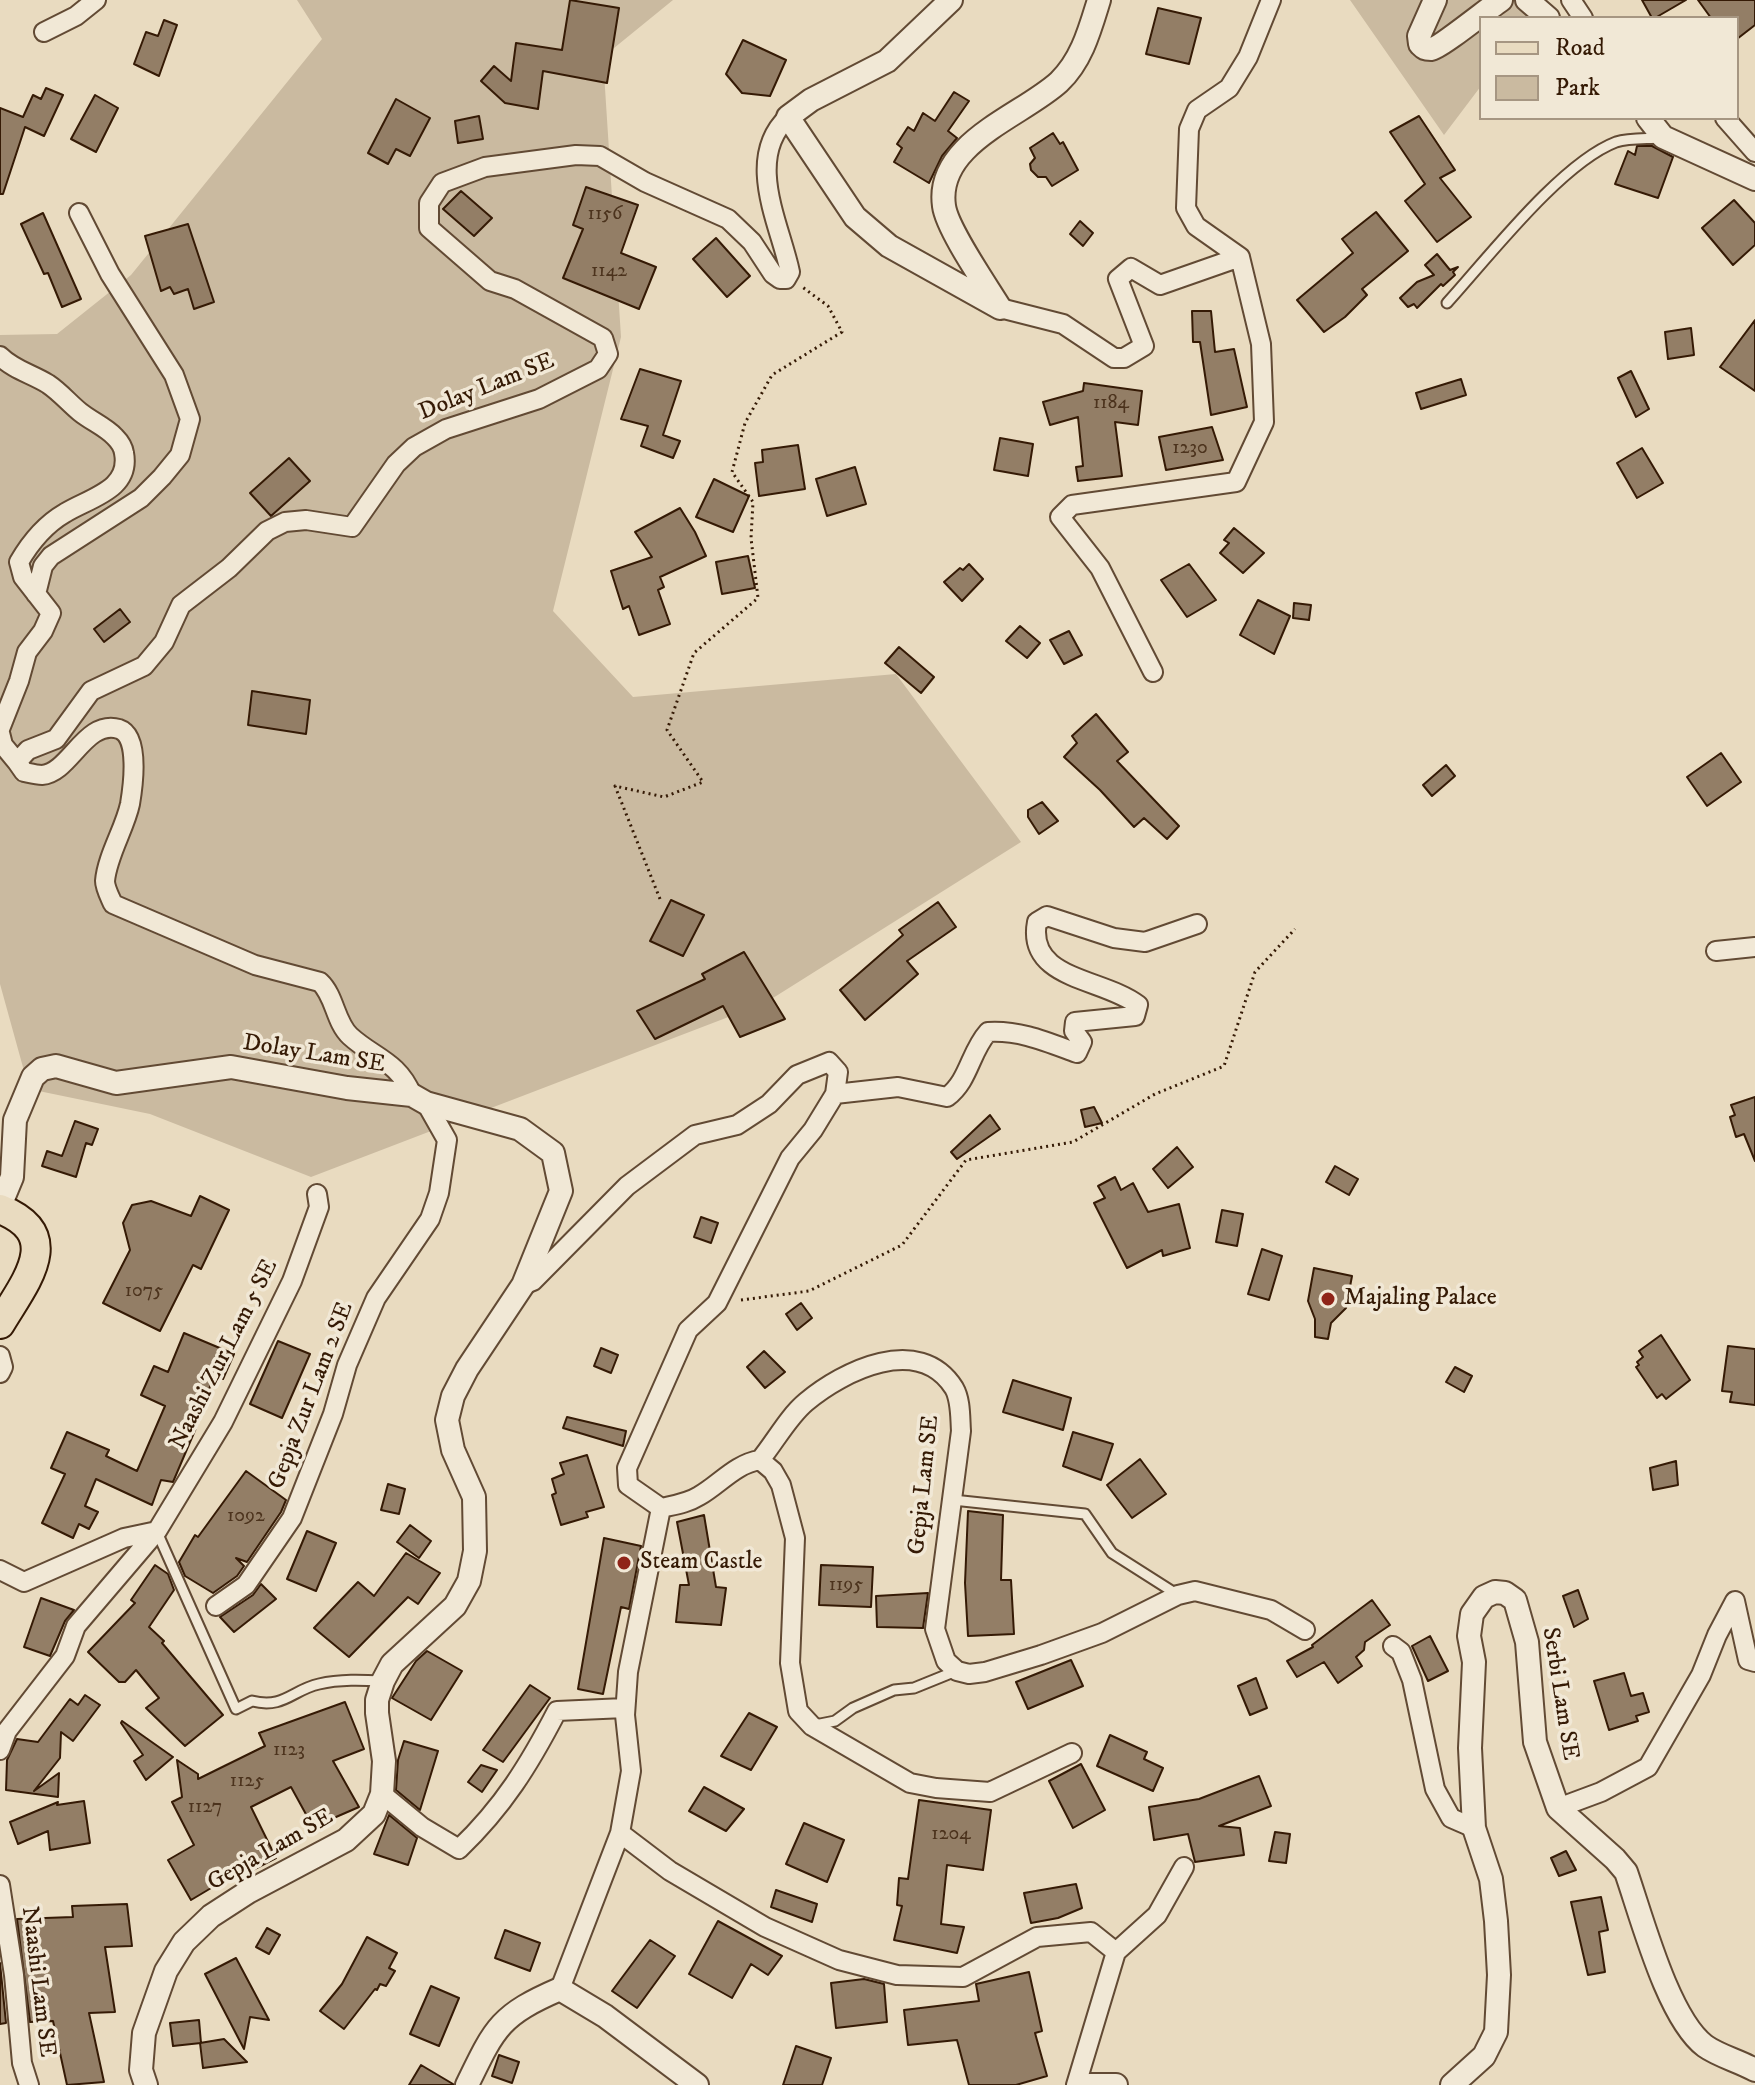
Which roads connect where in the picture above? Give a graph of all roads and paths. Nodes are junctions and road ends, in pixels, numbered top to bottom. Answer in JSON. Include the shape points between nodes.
{"nodes":[{"id":1,"x":96,"y":0,"type":"edge"},
{"id":2,"x":951,"y":0,"type":"edge"},
{"id":3,"x":1099,"y":0,"type":"edge"},
{"id":4,"x":1271,"y":0,"type":"edge"},
{"id":5,"x":1435,"y":0,"type":"edge"},
{"id":6,"x":1501,"y":0,"type":"edge"},
{"id":7,"x":1527,"y":0,"type":"edge"},
{"id":8,"x":1480,"y":16,"type":"edge"},
{"id":9,"x":1546,"y":16,"type":"edge"},
{"id":10,"x":1479,"y":17,"type":"edge"},
{"id":11,"x":44,"y":32,"type":"dead end"},
{"id":12,"x":788,"y":117,"type":"junction"},
{"id":13,"x":1650,"y":120,"type":"edge"},
{"id":14,"x":1727,"y":120,"type":"edge"},
{"id":15,"x":1663,"y":137,"type":"junction"},
{"id":16,"x":1755,"y":152,"type":"edge"},
{"id":17,"x":1755,"y":179,"type":"edge"},
{"id":18,"x":79,"y":213,"type":"dead end"},
{"id":19,"x":1240,"y":257,"type":"junction"},
{"id":20,"x":789,"y":277,"type":"junction"},
{"id":21,"x":1447,"y":303,"type":"dead end"},
{"id":22,"x":1000,"y":308,"type":"junction"},
{"id":23,"x":0,"y":356,"type":"edge"},
{"id":24,"x":36,"y":594,"type":"junction"},
{"id":25,"x":1153,"y":672,"type":"dead end"},
{"id":26,"x":0,"y":731,"type":"edge"},
{"id":27,"x":0,"y":750,"type":"edge"},
{"id":28,"x":17,"y":762,"type":"junction"},
{"id":29,"x":660,"y":899,"type":"dead end"},
{"id":30,"x":1197,"y":924,"type":"dead end"},
{"id":31,"x":1295,"y":929,"type":"dead end"},
{"id":32,"x":1755,"y":947,"type":"edge"},
{"id":33,"x":1716,"y":951,"type":"dead end"},
{"id":34,"x":835,"y":1094,"type":"junction"},
{"id":35,"x":419,"y":1099,"type":"junction"},
{"id":36,"x":317,"y":1194,"type":"dead end"},
{"id":37,"x":0,"y":1208,"type":"edge"},
{"id":38,"x":523,"y":1285,"type":"junction"},
{"id":39,"x":717,"y":1303,"type":"junction"},
{"id":40,"x":0,"y":1324,"type":"edge"},
{"id":41,"x":0,"y":1356,"type":"edge"},
{"id":42,"x":0,"y":1373,"type":"edge"},
{"id":43,"x":760,"y":1460,"type":"junction"},
{"id":44,"x":953,"y":1500,"type":"junction"},
{"id":45,"x":661,"y":1508,"type":"junction"},
{"id":46,"x":157,"y":1531,"type":"junction"},
{"id":47,"x":0,"y":1570,"type":"edge"},
{"id":48,"x":1178,"y":1595,"type":"junction"},
{"id":49,"x":216,"y":1606,"type":"dead end"},
{"id":50,"x":1305,"y":1630,"type":"dead end"},
{"id":51,"x":1393,"y":1646,"type":"dead end"},
{"id":52,"x":1755,"y":1662,"type":"edge"},
{"id":53,"x":957,"y":1671,"type":"junction"},
{"id":54,"x":383,"y":1681,"type":"junction"},
{"id":55,"x":625,"y":1708,"type":"junction"},
{"id":56,"x":812,"y":1726,"type":"junction"},
{"id":57,"x":0,"y":1750,"type":"edge"},
{"id":58,"x":1072,"y":1753,"type":"dead end"},
{"id":59,"x":382,"y":1794,"type":"junction"},
{"id":60,"x":1558,"y":1808,"type":"junction"},
{"id":61,"x":1474,"y":1828,"type":"junction"},
{"id":62,"x":620,"y":1833,"type":"junction"},
{"id":63,"x":1184,"y":1867,"type":"dead end"},
{"id":64,"x":0,"y":1885,"type":"edge"},
{"id":65,"x":1116,"y":1952,"type":"junction"},
{"id":66,"x":560,"y":1989,"type":"junction"},
{"id":67,"x":1755,"y":2070,"type":"edge"},
{"id":68,"x":29,"y":2085,"type":"edge"},
{"id":69,"x":146,"y":2085,"type":"edge"},
{"id":70,"x":467,"y":2085,"type":"edge"},
{"id":71,"x":697,"y":2085,"type":"edge"},
{"id":72,"x":1076,"y":2085,"type":"edge"},
{"id":73,"x":1089,"y":2085,"type":"edge"},
{"id":74,"x":1116,"y":2085,"type":"edge"},
{"id":75,"x":1452,"y":2085,"type":"edge"}],
"edges":[{"from":1,"to":11,"type":"street"},
{"from":2,"to":12,"type":"street","via":[[887,61]]},
{"from":3,"to":22,"type":"street","via":[[1078,58],[1059,81],[972,142],[951,167],[943,187],[950,224]]},
{"from":4,"to":19,"type":"street","via":[[1229,88],[1197,110],[1189,129],[1186,208],[1196,226]]},
{"from":5,"to":10,"type":"street","via":[[1419,36],[1425,48],[1434,49]]},
{"from":6,"to":8,"type":"street"},
{"from":7,"to":9,"type":"street"},
{"from":12,"to":20,"type":"street","via":[[772,140],[766,177]]},
{"from":12,"to":22,"type":"street","via":[[855,217],[889,246]]},
{"from":13,"to":15,"type":"street"},
{"from":14,"to":16,"type":"street"},
{"from":15,"to":17,"type":"street"},
{"from":15,"to":21,"type":"lane","via":[[1618,141],[1591,155],[1549,191]]},
{"from":18,"to":24,"type":"street","via":[[110,274],[174,375],[190,419],[180,455],[162,477],[141,498],[51,556]]},
{"from":19,"to":22,"type":"street","via":[[1160,285],[1131,268],[1118,279],[1144,346],[1124,358],[1114,358],[1063,324]]},
{"from":19,"to":25,"type":"street","via":[[1261,344],[1264,422],[1236,482],[1072,505],[1060,517],[1100,568]]},
{"from":20,"to":28,"type":"street","name":"Dolay Lam SE","via":[[773,274],[752,242],[728,219],[600,156],[485,167],[442,183],[429,203],[429,228],[490,281],[515,289],[603,338],[608,354],[598,369],[539,399],[446,429],[414,447],[352,527],[306,520],[267,531],[181,605],[164,642],[144,666],[91,691],[56,739],[28,750]]},
{"from":20,"to":29,"type":"path","via":[[828,306],[842,332],[772,375],[745,423],[732,472],[753,502],[758,598],[694,653],[667,730],[703,782],[664,797],[615,786]]},
{"from":23,"to":24,"type":"street","via":[[51,386],[114,435],[126,460],[123,473],[107,491],[62,514],[26,550],[20,569]]},
{"from":24,"to":26,"type":"street","via":[[51,613],[27,652]]},
{"from":26,"to":28,"type":"street","via":[[3,745]]},
{"from":27,"to":28,"type":"street"},
{"from":28,"to":35,"type":"street","name":"Dolay Lam SE","via":[[24,772],[43,775],[94,733],[120,729],[129,736],[130,804],[105,883],[113,904],[255,965],[320,982],[348,1034],[387,1061]]},
{"from":30,"to":34,"type":"street","via":[[1145,942],[1114,938],[1047,916],[1037,922],[1039,952],[1055,969],[1125,995],[1138,1005],[1135,1016],[1075,1022],[1082,1042],[1077,1053],[1007,1031],[988,1032],[960,1088],[947,1097],[898,1087]]},
{"from":31,"to":39,"type":"path","via":[[1255,972],[1224,1066],[1155,1094],[1073,1142],[966,1160],[902,1245],[809,1291]]},
{"from":32,"to":33,"type":"street"},
{"from":34,"to":38,"type":"street","via":[[838,1072],[829,1062],[797,1075],[769,1104],[737,1125],[695,1135],[627,1186]]},
{"from":34,"to":39,"type":"street","via":[[790,1158]]},
{"from":35,"to":37,"type":"street","name":"Dolay Lam SE","via":[[231,1067],[116,1083],[56,1066],[42,1069],[33,1077],[15,1120],[12,1177]]},
{"from":35,"to":38,"type":"street","via":[[520,1129],[553,1153],[561,1191]]},
{"from":35,"to":49,"type":"street","name":"Gepja Zur Lam 2 SE","via":[[447,1140],[430,1219],[376,1298],[292,1518],[246,1585]]},
{"from":36,"to":46,"type":"street","name":"Naashi Zur Lam 5 SE","via":[[319,1207],[292,1281],[223,1422]]},
{"from":37,"to":40,"type":"main road","via":[[20,1217],[33,1231],[37,1252]]},
{"from":38,"to":54,"type":"street","via":[[467,1369],[447,1420],[453,1450],[474,1497],[475,1551],[469,1581],[455,1606],[392,1664]]},
{"from":39,"to":45,"type":"street","via":[[688,1330],[627,1468],[628,1485]]},
{"from":41,"to":42,"type":"street"},
{"from":43,"to":44,"type":"street","name":"Gepja Lam SE","via":[[802,1405],[824,1387],[871,1364],[915,1362],[933,1369],[955,1390],[961,1431]]},
{"from":43,"to":45,"type":"street","name":"Gepja Lam SE","via":[[737,1468],[695,1499]]},
{"from":43,"to":56,"type":"street","via":[[781,1485],[795,1538],[790,1663],[798,1711]]},
{"from":44,"to":48,"type":"lane","via":[[1085,1514],[1112,1553]]},
{"from":44,"to":53,"type":"street","name":"Gepja Lam SE","via":[[935,1629],[946,1661]]},
{"from":45,"to":55,"type":"street"},
{"from":46,"to":47,"type":"street","via":[[124,1538],[24,1582]]},
{"from":46,"to":54,"type":"lane","via":[[236,1709],[252,1701],[284,1701],[317,1684]]},
{"from":46,"to":57,"type":"street","via":[[76,1626],[65,1656],[7,1731]]},
{"from":48,"to":50,"type":"street","via":[[1195,1591],[1271,1610]]},
{"from":48,"to":53,"type":"street","via":[[1102,1633],[1041,1655],[985,1672]]},
{"from":51,"to":61,"type":"street","via":[[1401,1652],[1412,1680],[1435,1789],[1451,1818]]},
{"from":52,"to":60,"type":"street","via":[[1748,1660],[1735,1601],[1701,1675],[1648,1767]]},
{"from":53,"to":56,"type":"lane","via":[[894,1690],[835,1721]]},
{"from":54,"to":59,"type":"street","via":[[377,1700]]},
{"from":55,"to":59,"type":"street","via":[[557,1711],[490,1820],[459,1849]]},
{"from":55,"to":62,"type":"street","via":[[631,1771]]},
{"from":56,"to":58,"type":"street","via":[[910,1783],[936,1788],[990,1792]]},
{"from":59,"to":69,"type":"street","name":"Gepja Lam SE","via":[[374,1814],[346,1840],[248,1892],[184,1942],[166,1971],[144,2033],[141,2070]]},
{"from":60,"to":61,"type":"street","name":"Serbi Lam SE","via":[[1535,1742],[1522,1620],[1515,1600],[1495,1592],[1477,1604],[1469,1636],[1474,1662]]},
{"from":60,"to":67,"type":"street","name":"Serbi Lam SE","via":[[1626,1872],[1677,2010],[1692,2034],[1707,2048]]},
{"from":61,"to":75,"type":"street","name":"Serbi Lam SE","via":[[1491,1879],[1496,1921],[1496,2032],[1484,2056]]},
{"from":62,"to":65,"type":"street","via":[[670,1871],[765,1927],[839,1960],[897,1975],[963,1977],[1037,1937],[1091,1932]]},
{"from":62,"to":66,"type":"street"},
{"from":63,"to":65,"type":"street","via":[[1157,1915]]},
{"from":64,"to":68,"type":"street","name":"Naashi Lam SE"},
{"from":65,"to":72,"type":"street"},
{"from":66,"to":70,"type":"street","via":[[501,2022]]},
{"from":66,"to":71,"type":"street"},
{"from":73,"to":74,"type":"street"}]}
